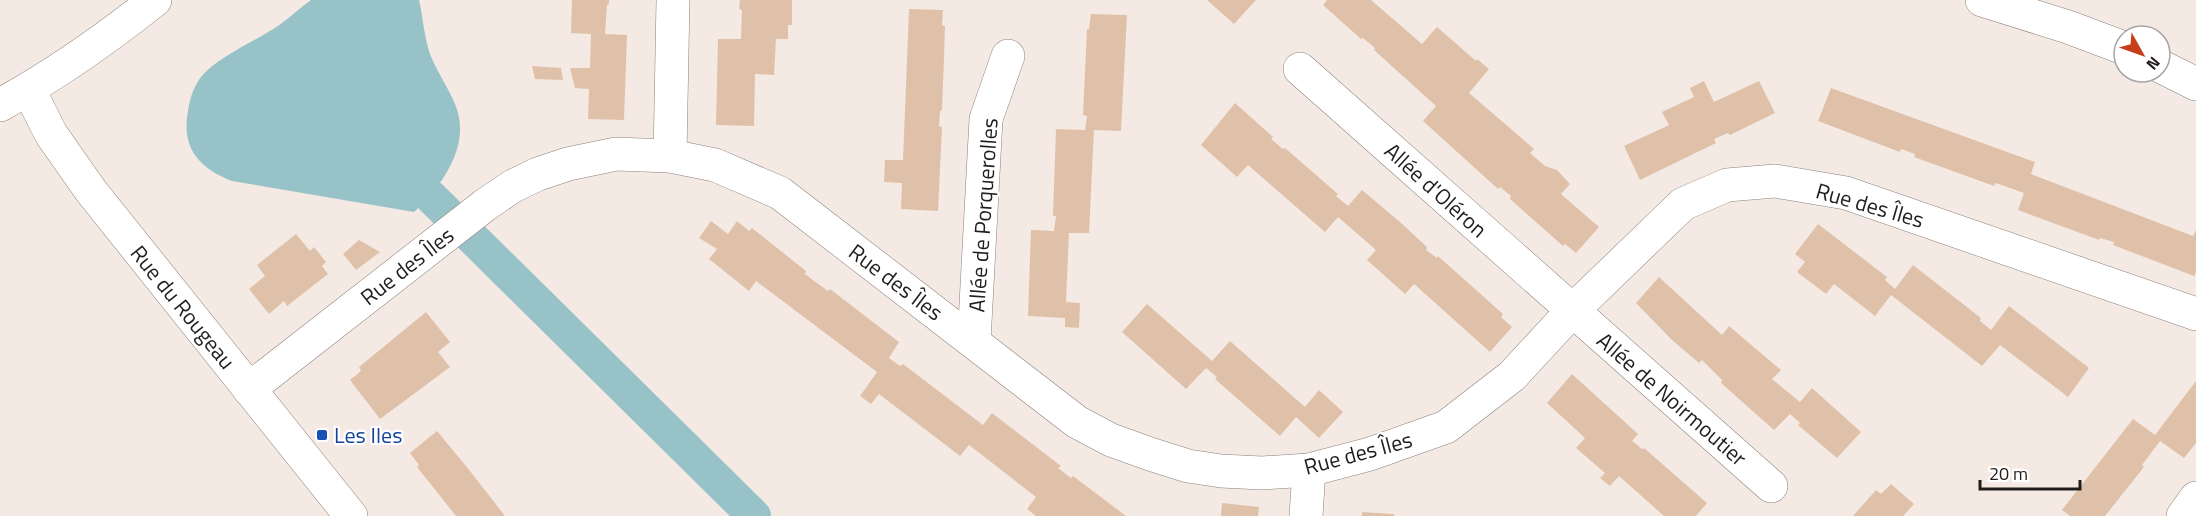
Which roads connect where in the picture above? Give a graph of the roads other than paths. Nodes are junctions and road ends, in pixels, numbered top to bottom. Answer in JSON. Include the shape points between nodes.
{"nodes":[{"id":1,"x":156,"y":0,"type":"edge"},
{"id":2,"x":674,"y":0,"type":"edge"},
{"id":3,"x":1982,"y":0,"type":"edge"},
{"id":4,"x":2112,"y":44,"type":"edge"},
{"id":5,"x":1008,"y":56,"type":"dead end"},
{"id":6,"x":1300,"y":69,"type":"dead end"},
{"id":7,"x":2172,"y":72,"type":"edge"},
{"id":8,"x":2196,"y":84,"type":"edge"},
{"id":9,"x":28,"y":90,"type":"junction"},
{"id":10,"x":0,"y":105,"type":"edge"},
{"id":11,"x":670,"y":156,"type":"junction"},
{"id":12,"x":1572,"y":311,"type":"junction"},
{"id":13,"x":2196,"y":314,"type":"edge"},
{"id":14,"x":974,"y":341,"type":"junction"},
{"id":15,"x":249,"y":389,"type":"junction"},
{"id":16,"x":1309,"y":470,"type":"junction"},
{"id":17,"x":1771,"y":486,"type":"dead end"},
{"id":18,"x":2196,"y":498,"type":"edge"},
{"id":19,"x":351,"y":516,"type":"edge"},
{"id":20,"x":1306,"y":516,"type":"edge"},
{"id":21,"x":2183,"y":516,"type":"edge"}],
"edges":[{"from":1,"to":9,"type":"street"},
{"from":2,"to":11,"type":"street"},
{"from":3,"to":4,"type":"street"},
{"from":5,"to":14,"type":"street","name":"Allée de Porquerolles","via":[[986,118]]},
{"from":6,"to":12,"type":"street","name":"Allée d'Oléron"},
{"from":7,"to":8,"type":"street"},
{"from":9,"to":10,"type":"street"},
{"from":9,"to":15,"type":"street","name":"Rue du Rougeau","via":[[51,134],[91,191]]},
{"from":11,"to":14,"type":"street","name":"Rue des Îles","via":[[715,165],[780,194]]},
{"from":11,"to":15,"type":"street","name":"Rue des Îles","via":[[616,154],[568,164],[513,186]]},
{"from":12,"to":13,"type":"street","name":"Rue des Îles","via":[[1683,204],[1727,185],[1775,181],[1845,193]]},
{"from":12,"to":16,"type":"street","name":"Rue des Îles","via":[[1512,375],[1446,427],[1370,454]]},
{"from":12,"to":17,"type":"street","name":"Allée de Noirmoutier"},
{"from":14,"to":16,"type":"street","name":"Rue des Îles","via":[[1077,422],[1111,440],[1188,466],[1262,473]]},
{"from":15,"to":19,"type":"street","name":"Rue du Rougeau"},
{"from":16,"to":20,"type":"street"},
{"from":18,"to":21,"type":"street"}]}
